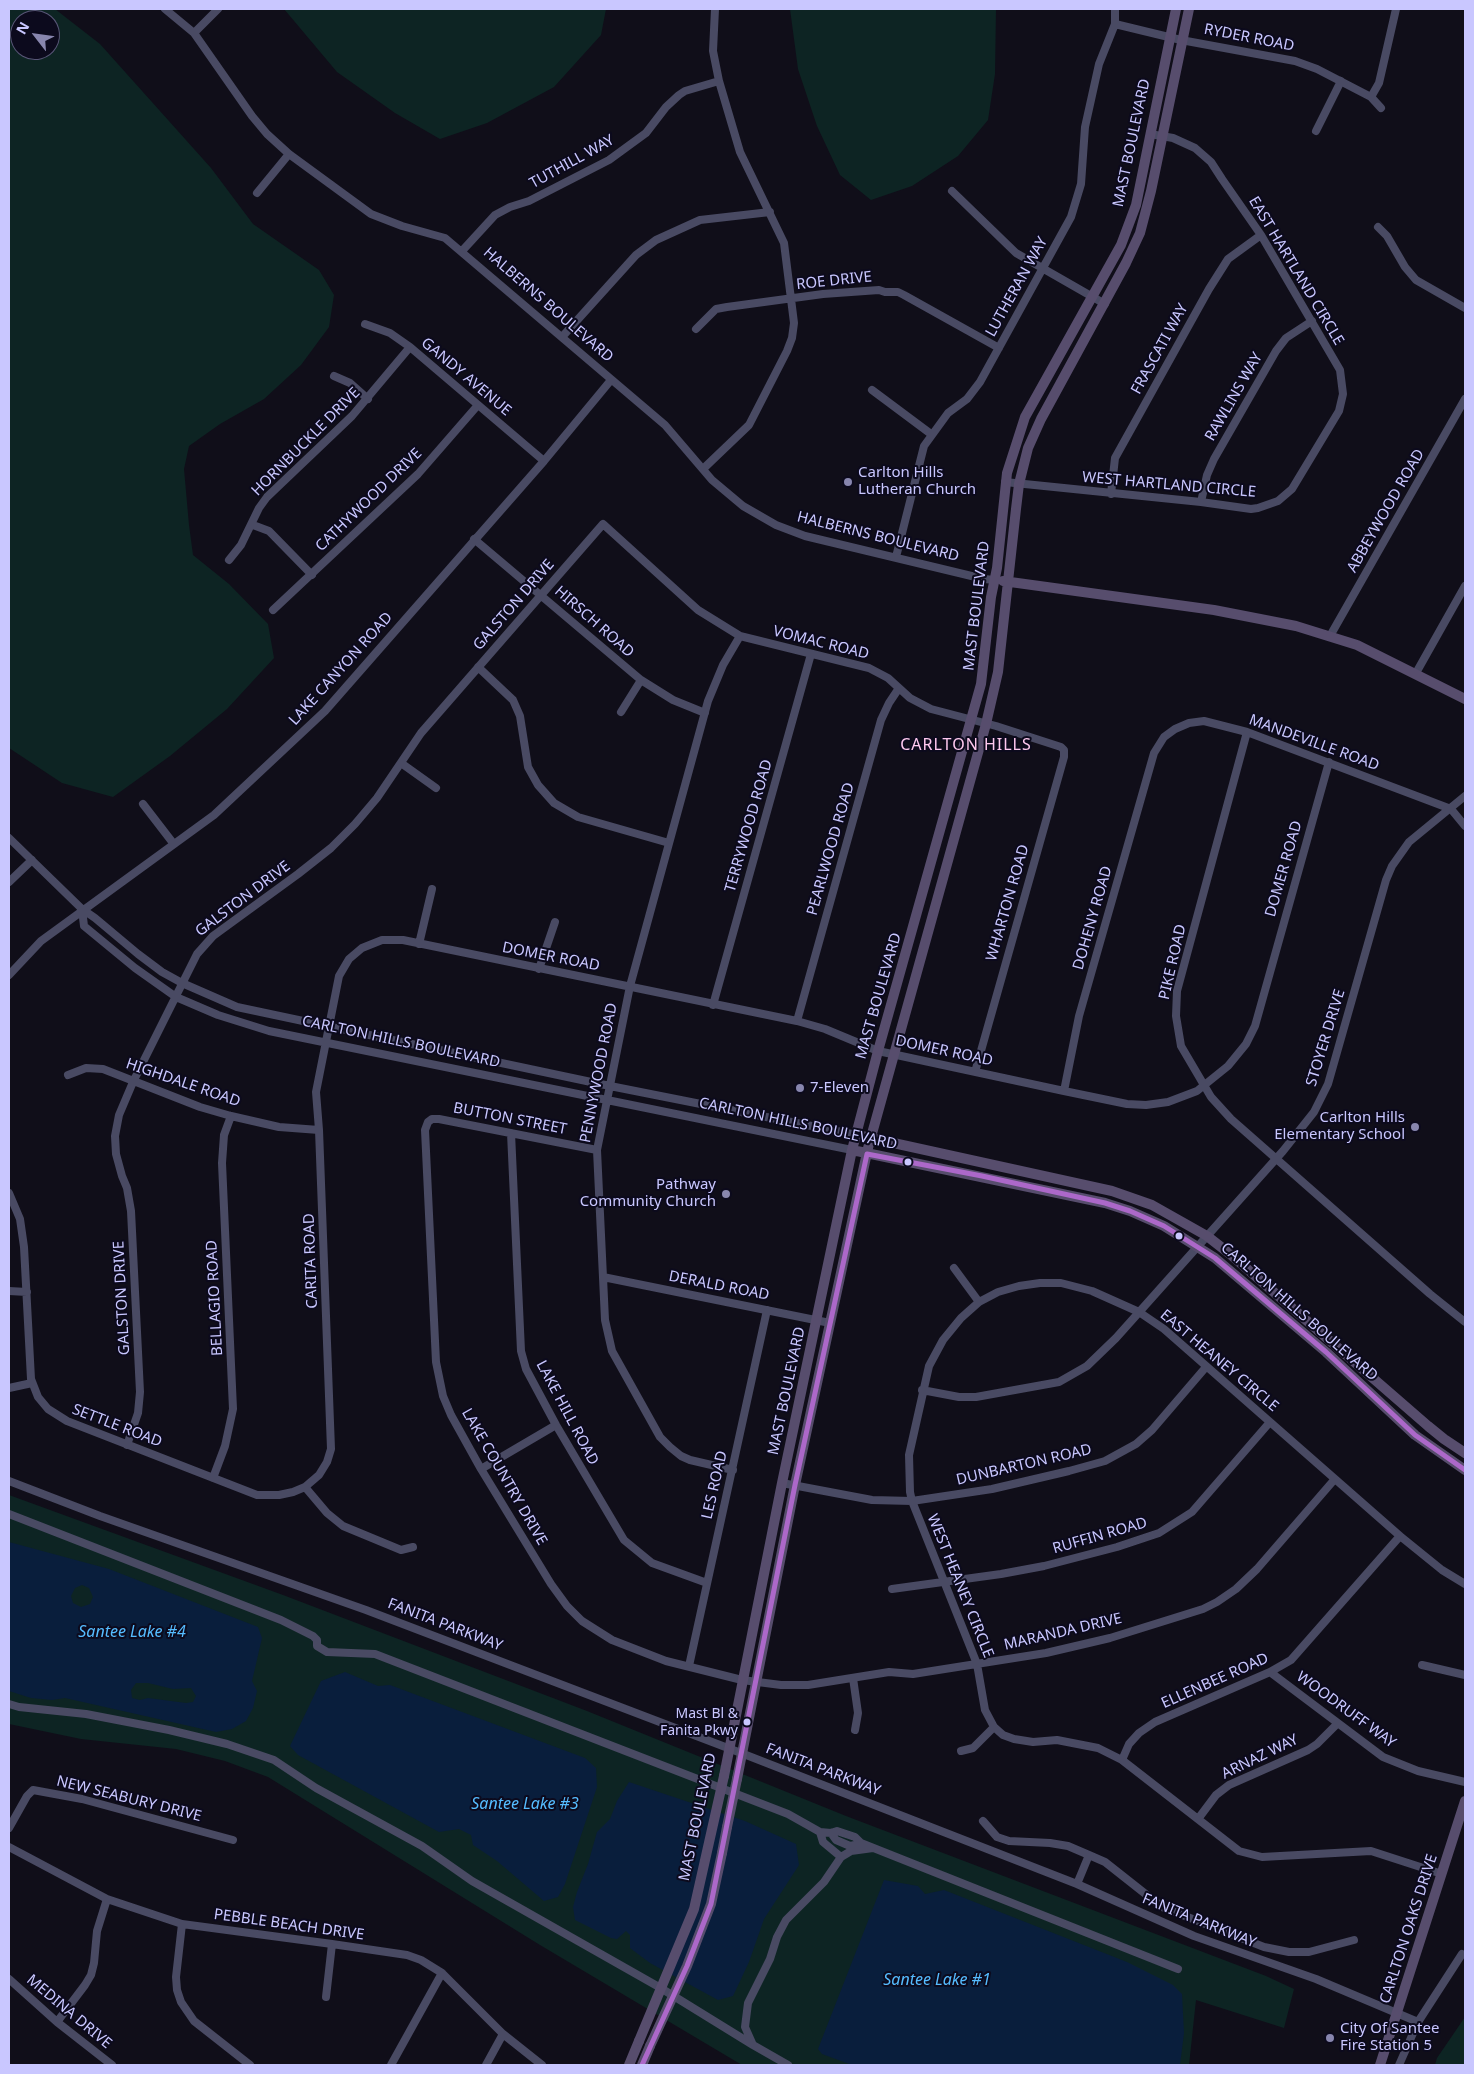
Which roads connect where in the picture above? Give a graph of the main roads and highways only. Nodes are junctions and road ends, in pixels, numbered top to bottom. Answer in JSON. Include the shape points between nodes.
{"nodes":[{"id":1,"x":1176,"y":9,"type":"edge"},
{"id":2,"x":1189,"y":9,"type":"edge"},
{"id":3,"x":995,"y":580,"type":"junction"},
{"id":4,"x":1009,"y":582,"type":"junction"},
{"id":5,"x":1465,"y":699,"type":"edge"},
{"id":6,"x":857,"y":1135,"type":"junction"},
{"id":7,"x":871,"y":1138,"type":"junction"},
{"id":8,"x":852,"y":1150,"type":"junction"},
{"id":9,"x":867,"y":1154,"type":"junction"},
{"id":10,"x":1465,"y":1453,"type":"edge"},
{"id":11,"x":1465,"y":1470,"type":"edge"},
{"id":12,"x":1465,"y":1801,"type":"edge"},
{"id":13,"x":629,"y":2065,"type":"edge"},
{"id":14,"x":642,"y":2065,"type":"edge"},
{"id":15,"x":1380,"y":2065,"type":"edge"}],
"edges":[{"from":1,"to":3,"type":"main road","name":"MAST BOULEVARD","via":[[1136,205],[1121,245],[1025,418],[1016,440],[1005,482]]},
{"from":2,"to":4,"type":"main road","name":"MAST BOULEVARD","via":[[1140,233],[1028,448],[1019,484]]},
{"from":3,"to":4,"type":"main road","name":"HALBERNS BOULEVARD"},
{"from":3,"to":6,"type":"main road","name":"MAST BOULEVARD","via":[[983,674]]},
{"from":4,"to":5,"type":"main road","name":"HALBERNS BOULEVARD","via":[[1214,610],[1296,626],[1357,646]]},
{"from":4,"to":7,"type":"main road","name":"MAST BOULEVARD","via":[[998,672],[986,724]]},
{"from":6,"to":7,"type":"main road","name":"CARLTON HILLS BOULEVARD"},
{"from":6,"to":8,"type":"main road","name":"MAST BOULEVARD"},
{"from":7,"to":9,"type":"main road","name":"MAST BOULEVARD"},
{"from":7,"to":10,"type":"main road","name":"CARLTON HILLS BOULEVARD","via":[[1112,1191],[1152,1205],[1207,1236],[1428,1426]]},
{"from":8,"to":9,"type":"main road","name":"CARLTON HILLS BOULEVARD"},
{"from":8,"to":13,"type":"main road","name":"MAST BOULEVARD","bridge":true,"via":[[694,1908]]},
{"from":9,"to":11,"type":"main road","name":"CARLTON HILLS BOULEVARD","via":[[1105,1203],[1164,1226],[1215,1258],[1326,1352],[1415,1435]]},
{"from":9,"to":14,"type":"main road","name":"MAST BOULEVARD","bridge":true,"via":[[795,1485],[711,1904]]},
{"from":12,"to":15,"type":"main road","name":"CARLTON OAKS DRIVE"}]}
